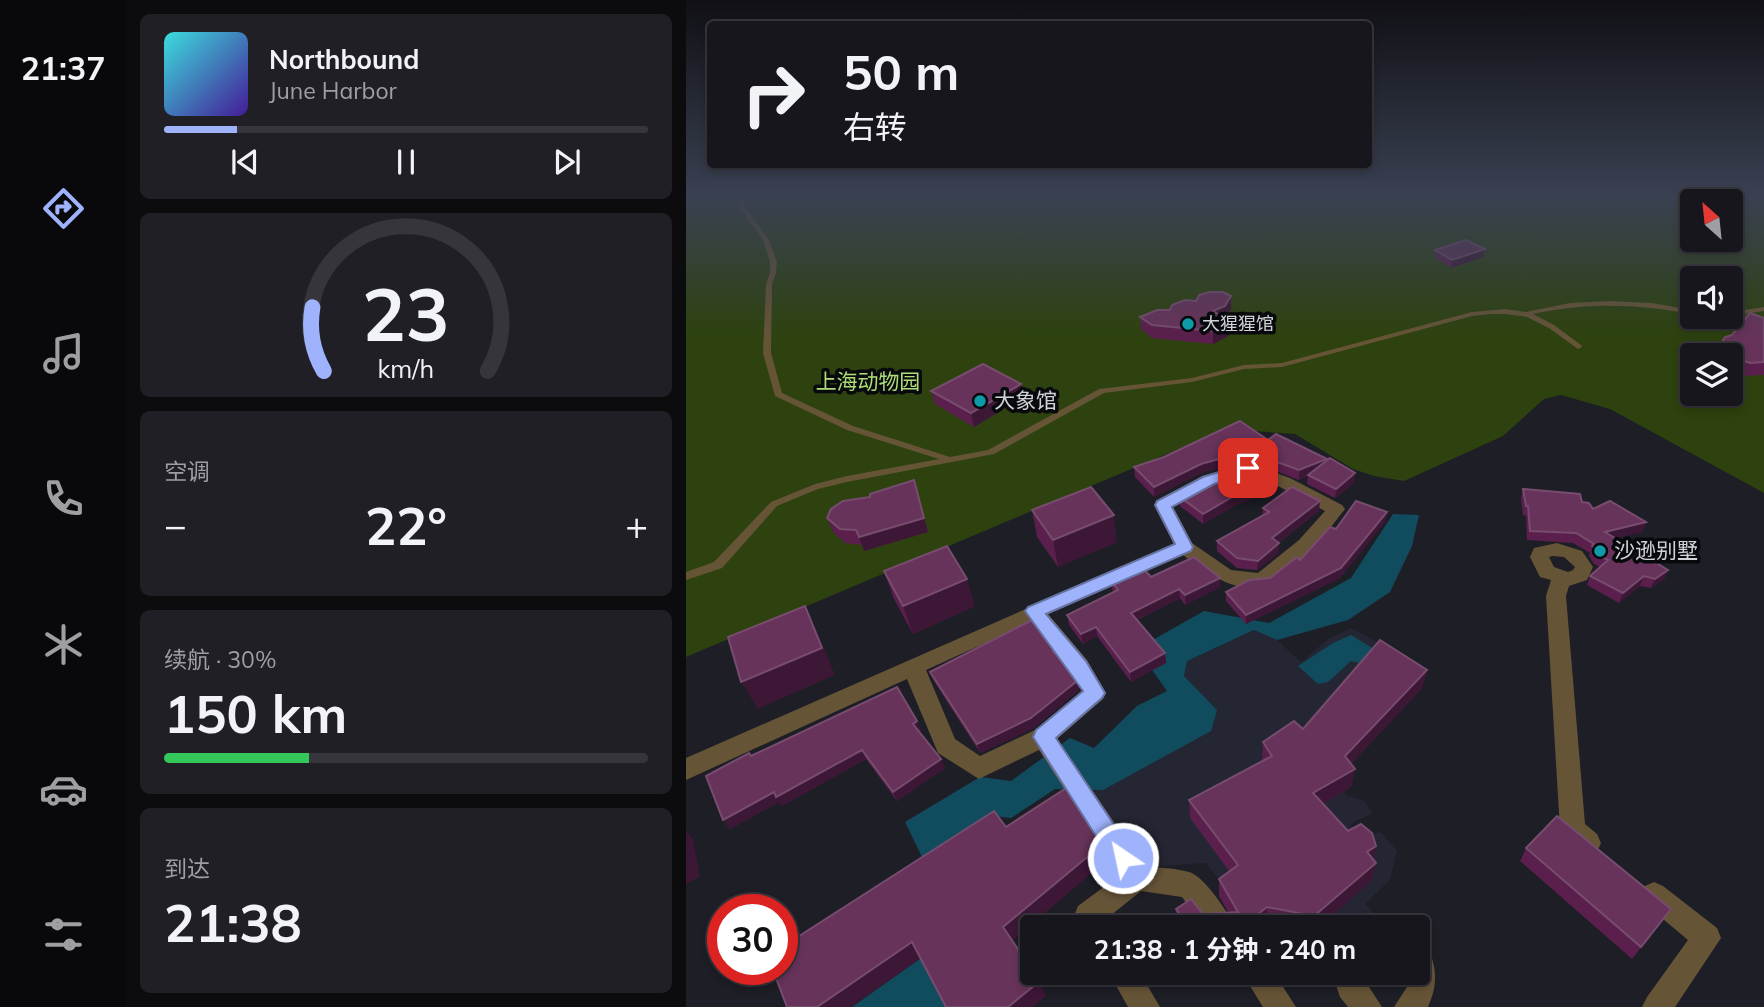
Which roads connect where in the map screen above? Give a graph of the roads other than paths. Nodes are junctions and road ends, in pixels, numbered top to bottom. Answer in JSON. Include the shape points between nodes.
{"nodes":[{"id":1,"x":770,"y":245,"type":"edge"},
{"id":2,"x":1764,"y":309,"type":"edge"},
{"id":3,"x":1680,"y":310,"type":"edge"},
{"id":4,"x":1743,"y":312,"type":"edge"},
{"id":5,"x":1529,"y":313,"type":"junction"},
{"id":6,"x":1578,"y":347,"type":"dead end"},
{"id":7,"x":950,"y":460,"type":"junction"},
{"id":8,"x":1185,"y":547,"type":"junction"},
{"id":9,"x":686,"y":576,"type":"edge"},
{"id":10,"x":1561,"y":578,"type":"dead end"},
{"id":11,"x":1034,"y":611,"type":"junction"},
{"id":12,"x":913,"y":666,"type":"junction"},
{"id":13,"x":1043,"y":737,"type":"junction"},
{"id":14,"x":686,"y":769,"type":"edge"},
{"id":15,"x":1604,"y":855,"type":"edge"},
{"id":16,"x":1137,"y":878,"type":"junction"},
{"id":17,"x":1635,"y":880,"type":"edge"},
{"id":18,"x":1089,"y":915,"type":"edge"},
{"id":19,"x":1212,"y":915,"type":"edge"},
{"id":20,"x":1131,"y":985,"type":"edge"},
{"id":21,"x":1263,"y":985,"type":"edge"},
{"id":22,"x":1349,"y":985,"type":"edge"},
{"id":23,"x":1422,"y":985,"type":"edge"},
{"id":24,"x":1276,"y":1006,"type":"edge"},
{"id":25,"x":1145,"y":1007,"type":"edge"},
{"id":26,"x":1367,"y":1007,"type":"edge"},
{"id":27,"x":1409,"y":1007,"type":"edge"},
{"id":28,"x":1657,"y":1007,"type":"edge"}],
"edges":[{"from":1,"to":7,"type":"lane","via":[[773,276],[767,353],[778,394],[850,428]]},
{"from":2,"to":4,"type":"lane"},
{"from":3,"to":5,"type":"lane","via":[[1604,302]]},
{"from":5,"to":6,"type":"lane"},
{"from":5,"to":7,"type":"lane","via":[[1472,314],[1282,365],[1102,391],[991,452]]},
{"from":7,"to":9,"type":"lane","via":[[847,479],[774,503],[718,565]]},
{"from":8,"to":8,"type":"street","via":[[1227,577],[1262,580],[1306,545],[1336,509],[1248,468],[1208,480],[1163,505]]},
{"from":8,"to":11,"type":"street"},
{"from":10,"to":15,"type":"street","via":[[1556,596],[1573,830]]},
{"from":11,"to":12,"type":"street"},
{"from":11,"to":13,"type":"street","via":[[1095,693]]},
{"from":12,"to":13,"type":"street","via":[[946,746],[979,768]]},
{"from":12,"to":14,"type":"street"},
{"from":13,"to":16,"type":"street"},
{"from":16,"to":18,"type":"street"},
{"from":16,"to":19,"type":"street","via":[[1189,885]]},
{"from":17,"to":28,"type":"street","via":[[1707,938]]},
{"from":20,"to":25,"type":"street"},
{"from":21,"to":24,"type":"street"},
{"from":22,"to":26,"type":"street"},
{"from":23,"to":27,"type":"street"}]}
